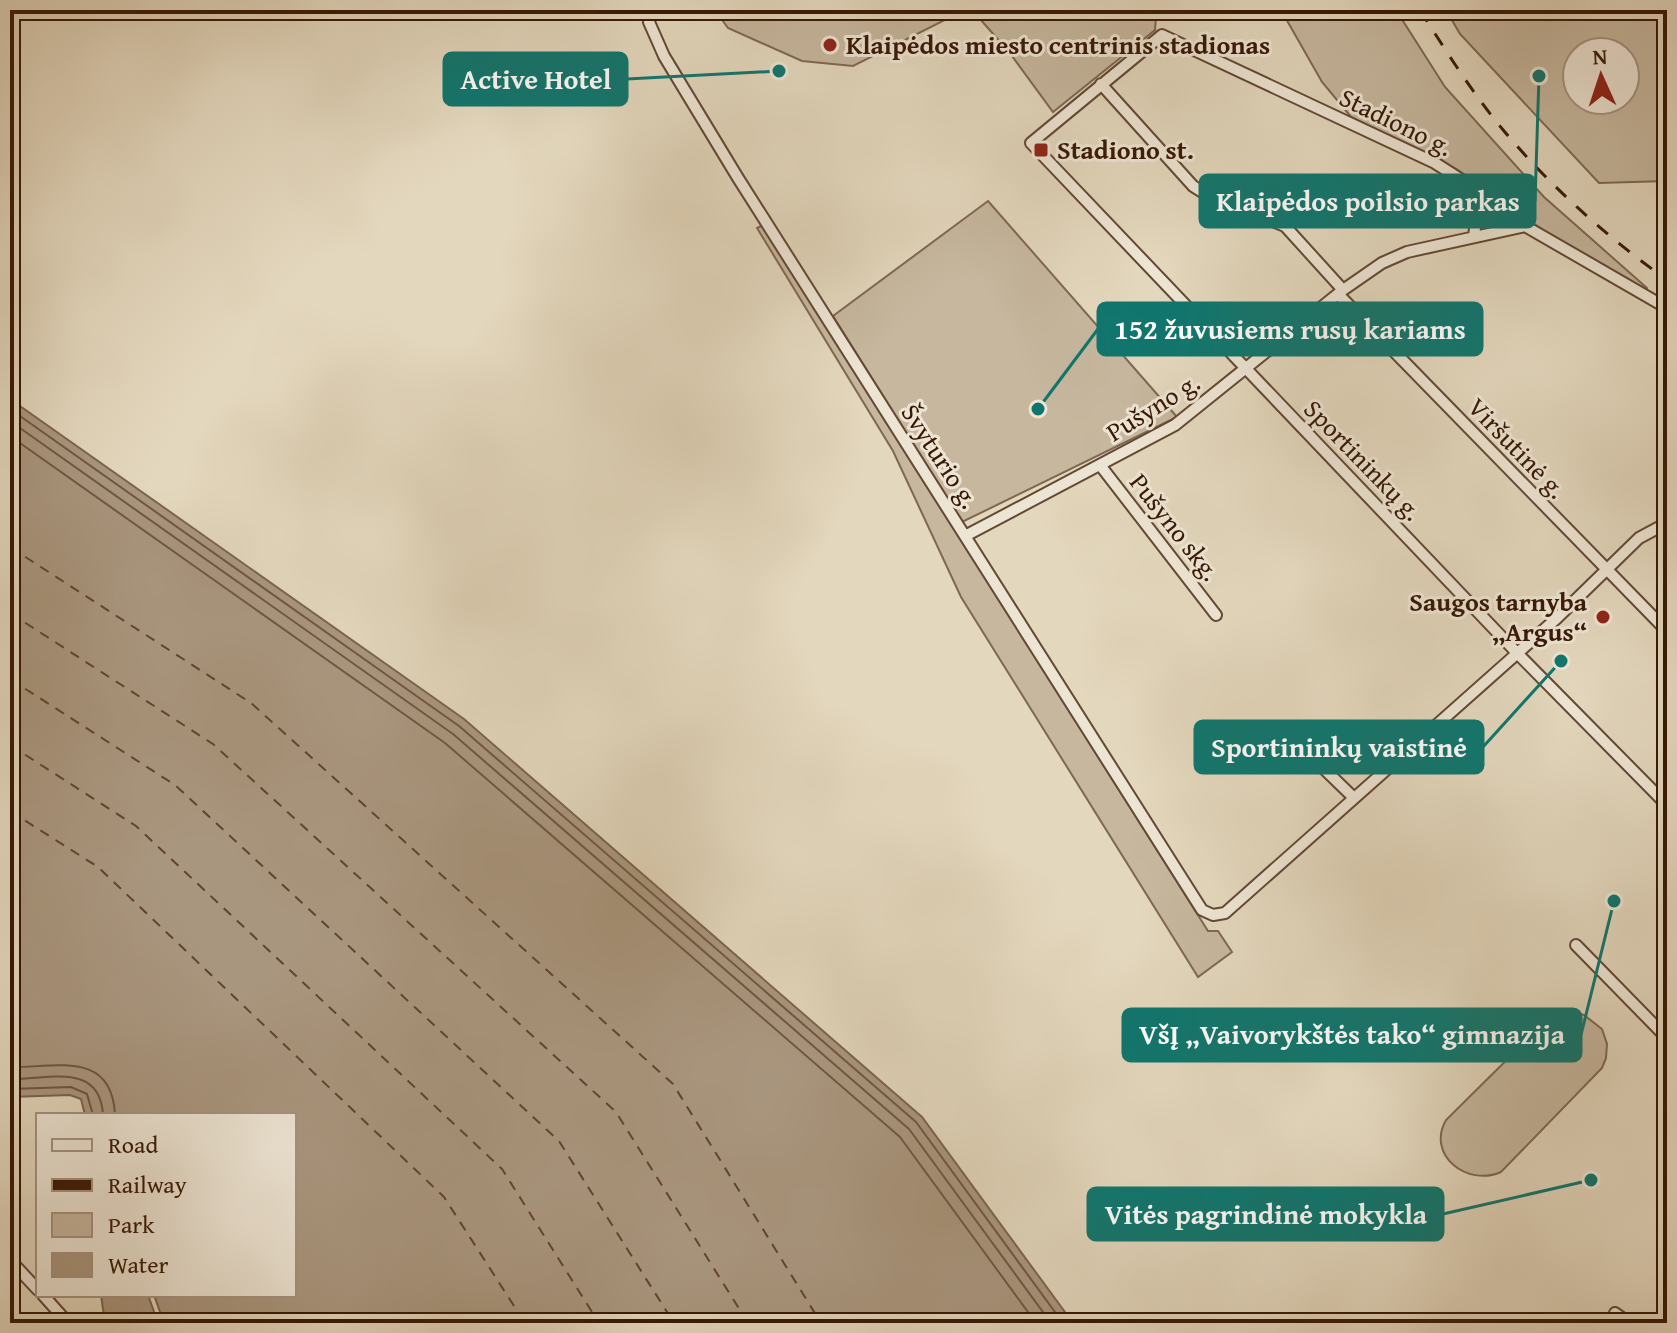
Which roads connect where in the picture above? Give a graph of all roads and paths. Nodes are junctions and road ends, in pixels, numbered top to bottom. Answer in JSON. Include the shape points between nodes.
{"nodes":[{"id":1,"x":649,"y":22,"type":"dead end"},
{"id":2,"x":1101,"y":84,"type":"junction"},
{"id":3,"x":1031,"y":143,"type":"joint"},
{"id":4,"x":1479,"y":191,"type":"junction"},
{"id":5,"x":1525,"y":226,"type":"junction"},
{"id":6,"x":1474,"y":237,"type":"junction"},
{"id":7,"x":1340,"y":292,"type":"junction"},
{"id":8,"x":1667,"y":308,"type":"edge"},
{"id":9,"x":1246,"y":370,"type":"junction"},
{"id":10,"x":1100,"y":465,"type":"junction"},
{"id":11,"x":1667,"y":523,"type":"edge"},
{"id":12,"x":965,"y":536,"type":"junction"},
{"id":13,"x":1605,"y":569,"type":"junction"},
{"id":14,"x":1216,"y":615,"type":"dead end"},
{"id":15,"x":1667,"y":631,"type":"edge"},
{"id":16,"x":1518,"y":654,"type":"junction"},
{"id":17,"x":1318,"y":763,"type":"dead end"},
{"id":18,"x":1353,"y":797,"type":"junction"},
{"id":19,"x":1667,"y":805,"type":"edge"},
{"id":20,"x":1576,"y":945,"type":"dead end"},
{"id":21,"x":1667,"y":1038,"type":"edge"},
{"id":22,"x":10,"y":1260,"type":"edge"},
{"id":23,"x":36,"y":1288,"type":"edge"},
{"id":24,"x":45,"y":1297,"type":"edge"},
{"id":25,"x":1615,"y":1313,"type":"dead end"},
{"id":26,"x":68,"y":1323,"type":"edge"},
{"id":27,"x":1629,"y":1323,"type":"edge"}],
"edges":[{"from":1,"to":12,"type":"street","name":"Švyturio g.","via":[[730,164]]},
{"from":2,"to":3,"type":"street","name":"Stadiono g."},
{"from":2,"to":4,"type":"street","name":"Stadiono g.","via":[[1162,35],[1435,163]]},
{"from":2,"to":7,"type":"street","via":[[1193,186],[1285,226]]},
{"from":3,"to":9,"type":"street","name":"Sportininkų g."},
{"from":4,"to":5,"type":"street","name":"Stadiono g."},
{"from":4,"to":6,"type":"street"},
{"from":5,"to":6,"type":"street","name":"Pušyno g."},
{"from":5,"to":8,"type":"street","name":"Stadiono g."},
{"from":6,"to":7,"type":"street","name":"Pušyno g.","via":[[1395,256]]},
{"from":7,"to":9,"type":"street","name":"Pušyno g."},
{"from":7,"to":13,"type":"street","name":"Viršutinė g."},
{"from":9,"to":10,"type":"street","name":"Pušyno g.","via":[[1175,425]]},
{"from":9,"to":16,"type":"street","name":"Sportininkų g."},
{"from":10,"to":12,"type":"street","name":"Pušyno g."},
{"from":10,"to":14,"type":"street","name":"Pušyno skg."},
{"from":11,"to":13,"type":"street","via":[[1639,538]]},
{"from":12,"to":18,"type":"street","name":"Švyturio g.","via":[[1202,910],[1225,913]]},
{"from":13,"to":15,"type":"street","name":"Viršutinė g."},
{"from":13,"to":16,"type":"street"},
{"from":16,"to":18,"type":"street"},
{"from":16,"to":19,"type":"street","name":"Sportininkų g."},
{"from":17,"to":18,"type":"street"},
{"from":20,"to":21,"type":"street"},
{"from":22,"to":23,"type":"street"},
{"from":24,"to":26,"type":"street"},
{"from":25,"to":27,"type":"street"}]}
